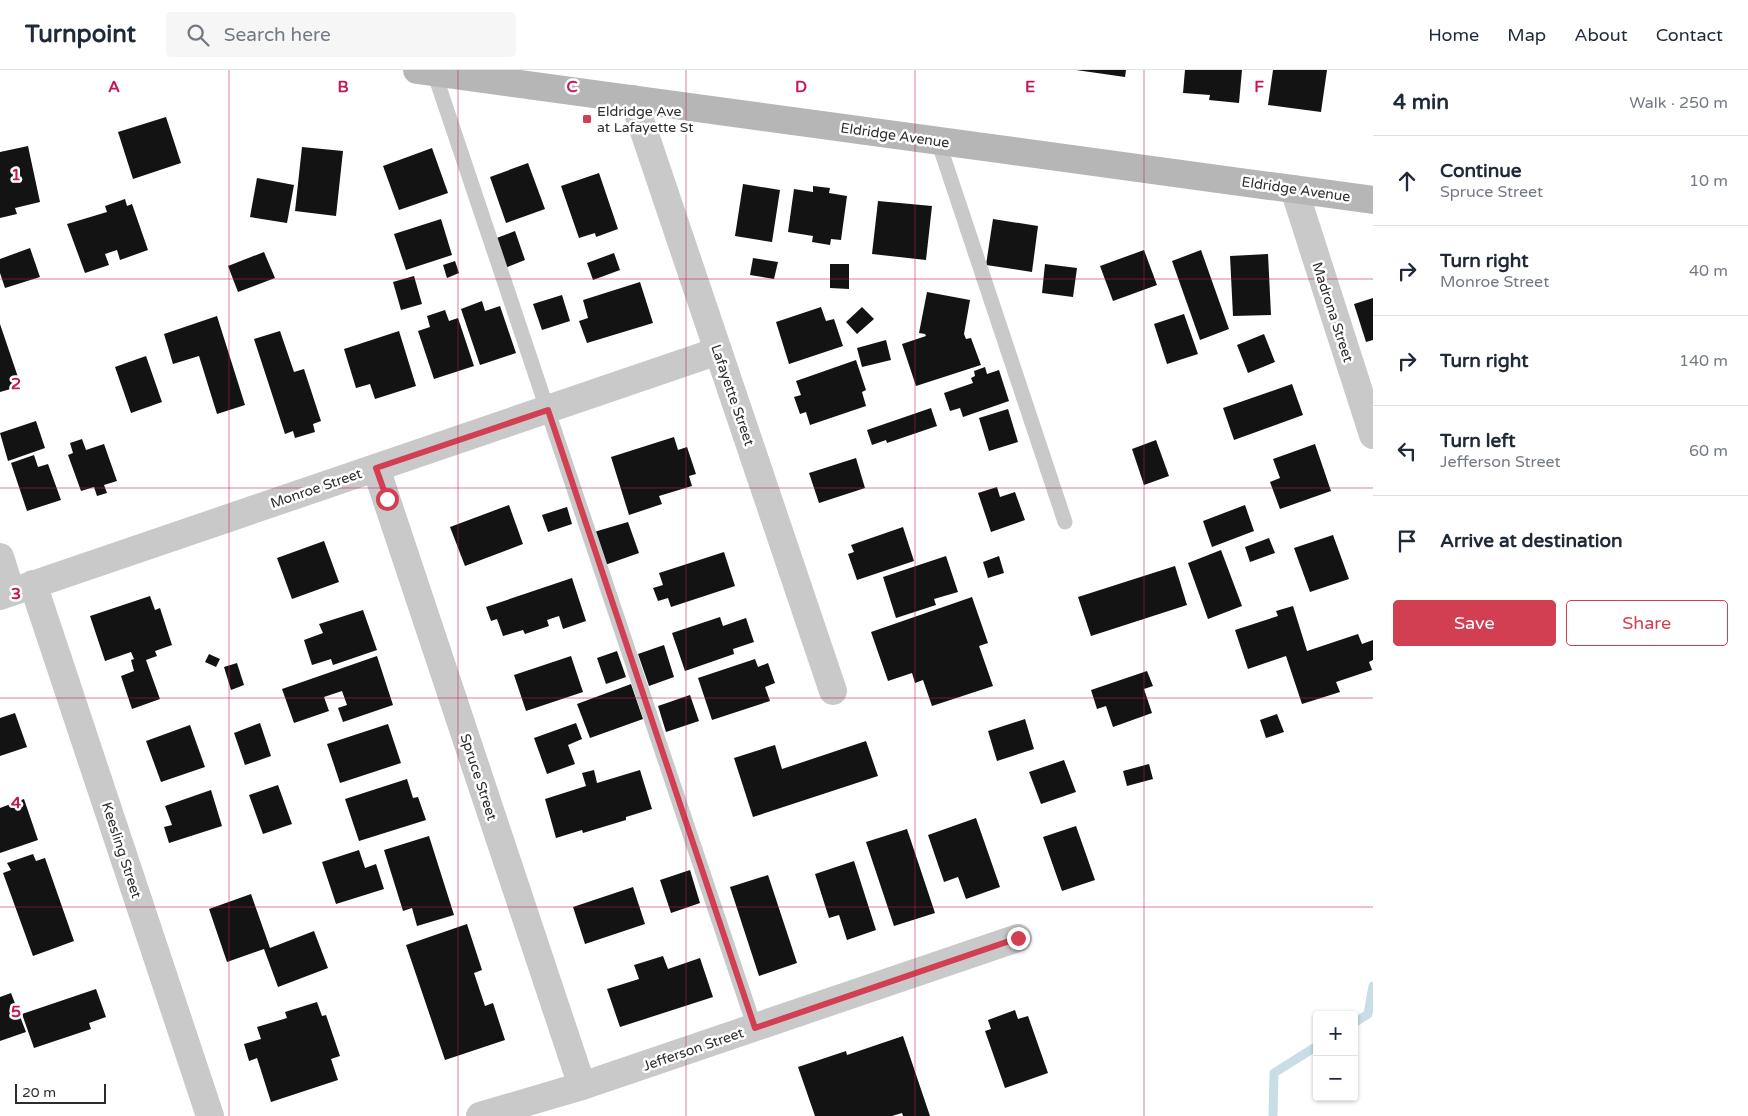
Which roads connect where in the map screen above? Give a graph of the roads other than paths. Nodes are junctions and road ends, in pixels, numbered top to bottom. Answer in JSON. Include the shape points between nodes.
{"nodes":[{"id":1,"x":426,"y":71,"type":"edge"},
{"id":2,"x":633,"y":100,"type":"junction"},
{"id":3,"x":938,"y":141,"type":"junction"},
{"id":4,"x":1294,"y":189,"type":"junction"},
{"id":5,"x":1373,"y":200,"type":"edge"},
{"id":6,"x":718,"y":352,"type":"junction"},
{"id":7,"x":1364,"y":382,"type":"edge"},
{"id":8,"x":548,"y":410,"type":"junction"},
{"id":9,"x":1373,"y":435,"type":"edge"},
{"id":10,"x":376,"y":468,"type":"junction"},
{"id":11,"x":1065,"y":522,"type":"dead end"},
{"id":12,"x":0,"y":557,"type":"edge"},
{"id":13,"x":15,"y":590,"type":"edge"},
{"id":14,"x":833,"y":691,"type":"dead end"},
{"id":15,"x":1018,"y":938,"type":"dead end"},
{"id":16,"x":755,"y":1028,"type":"junction"},
{"id":17,"x":582,"y":1086,"type":"junction"},
{"id":18,"x":210,"y":1116,"type":"edge"},
{"id":19,"x":480,"y":1116,"type":"edge"}],
"edges":[{"from":1,"to":2,"type":"main road","name":"Eldridge Avenue"},
{"from":1,"to":8,"type":"lane"},
{"from":2,"to":3,"type":"main road","name":"Eldridge Avenue"},
{"from":2,"to":6,"type":"street","name":"Lafayette Street"},
{"from":3,"to":4,"type":"main road","name":"Eldridge Avenue"},
{"from":3,"to":11,"type":"lane"},
{"from":4,"to":5,"type":"main road","name":"Eldridge Avenue"},
{"from":4,"to":7,"type":"street","name":"Madrona Street"},
{"from":6,"to":8,"type":"street","name":"Monroe Street"},
{"from":6,"to":14,"type":"street","name":"Lafayette Street"},
{"from":7,"to":9,"type":"street","name":"Madrona Street"},
{"from":8,"to":10,"type":"street","name":"Monroe Street"},
{"from":8,"to":16,"type":"lane"},
{"from":10,"to":13,"type":"street","name":"Monroe Street"},
{"from":10,"to":17,"type":"street","name":"Spruce Street"},
{"from":12,"to":13,"type":"street","name":"Keesling Street"},
{"from":13,"to":18,"type":"street","name":"Keesling Street"},
{"from":15,"to":16,"type":"street","name":"Jefferson Street"},
{"from":16,"to":17,"type":"street","name":"Jefferson Street"},
{"from":17,"to":19,"type":"street","name":"Jefferson Street"}]}
